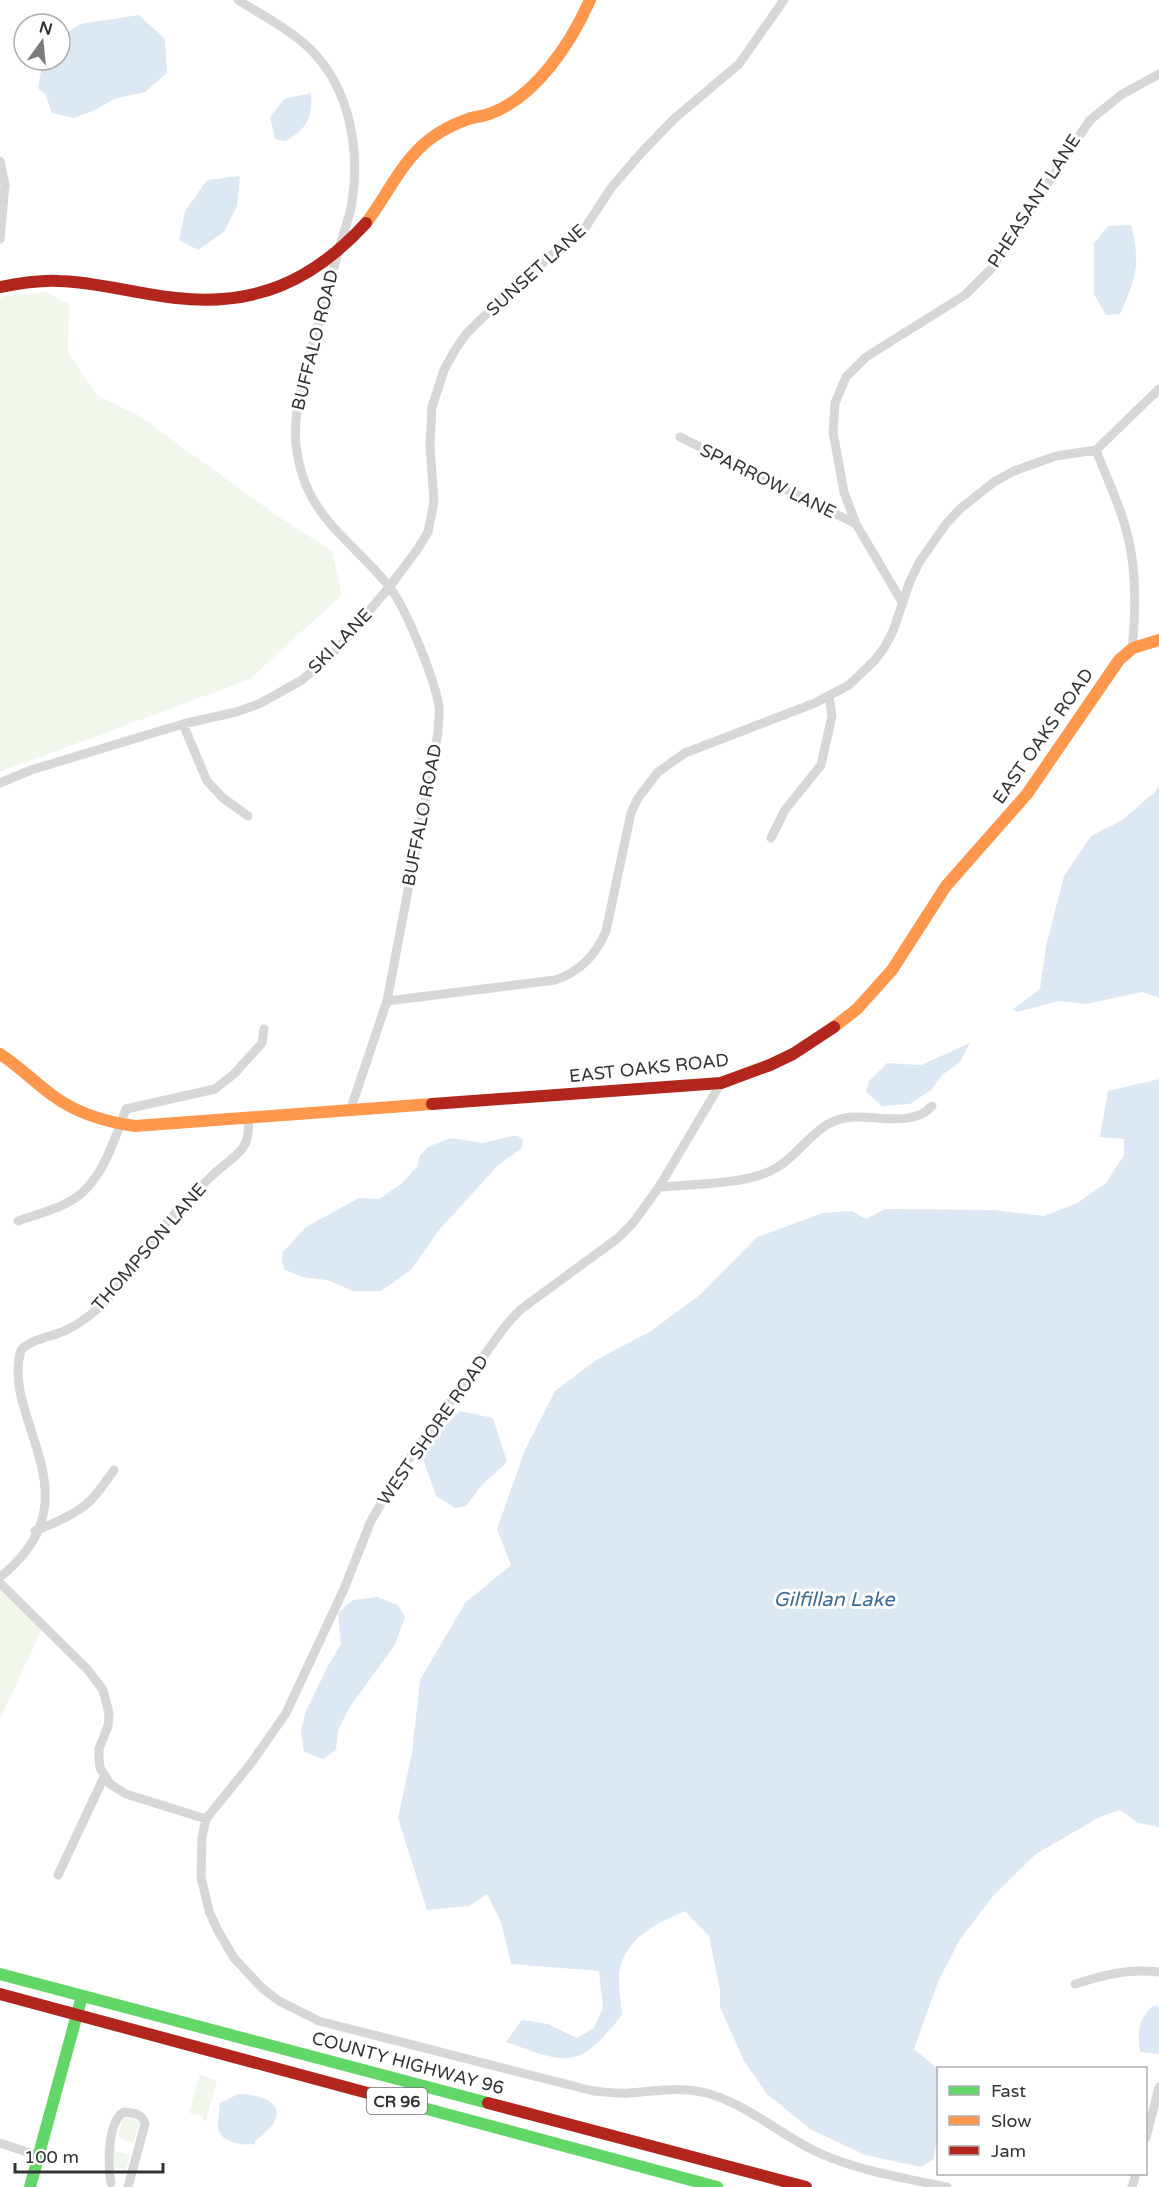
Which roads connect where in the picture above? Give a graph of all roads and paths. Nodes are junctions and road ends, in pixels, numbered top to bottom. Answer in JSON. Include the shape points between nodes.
{"nodes":[{"id":1,"x":238,"y":0,"type":"edge"},
{"id":2,"x":590,"y":0,"type":"edge"},
{"id":3,"x":784,"y":0,"type":"edge"},
{"id":4,"x":1159,"y":74,"type":"edge"},
{"id":5,"x":0,"y":161,"type":"edge"},
{"id":6,"x":0,"y":239,"type":"edge"},
{"id":7,"x":338,"y":250,"type":"junction"},
{"id":8,"x":0,"y":287,"type":"edge"},
{"id":9,"x":1159,"y":389,"type":"edge"},
{"id":10,"x":680,"y":437,"type":"dead end"},
{"id":11,"x":1096,"y":450,"type":"junction"},
{"id":12,"x":856,"y":524,"type":"junction"},
{"id":13,"x":390,"y":586,"type":"junction"},
{"id":14,"x":902,"y":602,"type":"junction"},
{"id":15,"x":1159,"y":640,"type":"edge"},
{"id":16,"x":1132,"y":649,"type":"junction"},
{"id":17,"x":829,"y":696,"type":"junction"},
{"id":18,"x":183,"y":724,"type":"junction"},
{"id":19,"x":0,"y":783,"type":"edge"},
{"id":20,"x":248,"y":816,"type":"dead end"},
{"id":21,"x":771,"y":838,"type":"dead end"},
{"id":22,"x":387,"y":1000,"type":"junction"},
{"id":23,"x":264,"y":1029,"type":"dead end"},
{"id":24,"x":0,"y":1054,"type":"edge"},
{"id":25,"x":721,"y":1083,"type":"junction"},
{"id":26,"x":932,"y":1106,"type":"dead end"},
{"id":27,"x":350,"y":1111,"type":"junction"},
{"id":28,"x":249,"y":1119,"type":"junction"},
{"id":29,"x":120,"y":1125,"type":"junction"},
{"id":30,"x":659,"y":1187,"type":"junction"},
{"id":31,"x":18,"y":1221,"type":"dead end"},
{"id":32,"x":10,"y":1365,"type":"dead end"},
{"id":33,"x":114,"y":1470,"type":"dead end"},
{"id":34,"x":34,"y":1485,"type":"dead end"},
{"id":35,"x":35,"y":1531,"type":"junction"},
{"id":36,"x":0,"y":1577,"type":"edge"},
{"id":37,"x":0,"y":1583,"type":"edge"},
{"id":38,"x":104,"y":1777,"type":"junction"},
{"id":39,"x":207,"y":1819,"type":"junction"},
{"id":40,"x":58,"y":1875,"type":"dead end"},
{"id":41,"x":1159,"y":1972,"type":"edge"},
{"id":42,"x":0,"y":1974,"type":"edge"},
{"id":43,"x":1075,"y":1984,"type":"dead end"},
{"id":44,"x":0,"y":1994,"type":"edge"},
{"id":45,"x":82,"y":1996,"type":"junction"},
{"id":46,"x":78,"y":2015,"type":"junction"},
{"id":47,"x":1159,"y":2087,"type":"edge"},
{"id":48,"x":1147,"y":2134,"type":"edge"},
{"id":49,"x":0,"y":2143,"type":"edge"},
{"id":50,"x":39,"y":2156,"type":"junction"},
{"id":51,"x":106,"y":2185,"type":"edge"},
{"id":52,"x":30,"y":2187,"type":"edge"},
{"id":53,"x":127,"y":2187,"type":"edge"},
{"id":54,"x":717,"y":2187,"type":"edge"},
{"id":55,"x":806,"y":2187,"type":"edge"},
{"id":56,"x":947,"y":2187,"type":"edge"}],
"edges":[{"from":1,"to":7,"type":"street","name":"BUFFALO ROAD","via":[[310,49],[342,96],[351,129],[354,166],[351,207]]},
{"from":2,"to":7,"type":"street","via":[[573,35],[544,72],[489,114],[460,122],[426,142],[402,168],[368,220]]},
{"from":3,"to":13,"type":"street","name":"SUNSET LANE","via":[[739,64],[642,152],[611,188],[585,228],[510,291],[455,350],[432,406],[433,517],[417,550]]},
{"from":4,"to":12,"type":"street","name":"PHEASANT LANE","via":[[1121,95],[1090,120],[979,282],[866,357],[846,378],[835,403],[833,432],[844,492]]},
{"from":5,"to":6,"type":"street","via":[[5,185]]},
{"from":7,"to":8,"type":"street","via":[[300,278],[237,299],[193,301],[65,279]]},
{"from":7,"to":13,"type":"street","name":"BUFFALO ROAD","via":[[300,389],[295,427],[297,447],[306,484],[324,518]]},
{"from":9,"to":11,"type":"street"},
{"from":10,"to":12,"type":"street","name":"SPARROW LANE"},
{"from":11,"to":14,"type":"street","via":[[1034,462],[978,493],[932,542]]},
{"from":11,"to":16,"type":"street","via":[[1128,533],[1134,572]]},
{"from":12,"to":14,"type":"street","name":"PHEASANT LANE"},
{"from":13,"to":18,"type":"street","name":"SKI LANE","via":[[339,647],[302,680],[244,709]]},
{"from":13,"to":22,"type":"street","name":"BUFFALO ROAD","via":[[429,670],[439,707],[438,733]]},
{"from":14,"to":17,"type":"street","via":[[893,632],[874,661],[849,685]]},
{"from":15,"to":16,"type":"street","name":"EAST OAKS ROAD"},
{"from":16,"to":25,"type":"street","name":"EAST OAKS ROAD","via":[[1100,684],[1020,804],[946,885],[876,989],[841,1022],[805,1047]]},
{"from":17,"to":21,"type":"street","via":[[832,716],[821,765],[785,810]]},
{"from":17,"to":22,"type":"street","via":[[685,753],[658,772],[631,813],[606,931],[592,956],[572,973],[555,980]]},
{"from":18,"to":19,"type":"street","name":"SKI LANE"},
{"from":18,"to":20,"type":"street","via":[[207,781]]},
{"from":22,"to":27,"type":"street","name":"BUFFALO ROAD"},
{"from":23,"to":29,"type":"street","via":[[262,1043],[226,1082],[215,1089],[126,1109]]},
{"from":24,"to":29,"type":"street","name":"EAST OAKS ROAD","via":[[69,1106]]},
{"from":25,"to":27,"type":"street","name":"EAST OAKS ROAD"},
{"from":25,"to":30,"type":"street","name":"WEST SHORE ROAD"},
{"from":26,"to":30,"type":"street","via":[[912,1118],[856,1117],[833,1121],[786,1161],[762,1175]]},
{"from":27,"to":28,"type":"street","name":"EAST OAKS ROAD"},
{"from":28,"to":29,"type":"street","name":"EAST OAKS ROAD"},
{"from":28,"to":32,"type":"street","name":"THOMPSON LANE","via":[[248,1137],[241,1151],[161,1228],[111,1295],[81,1322],[25,1346]]},
{"from":29,"to":31,"type":"street","via":[[89,1186],[67,1203]]},
{"from":30,"to":39,"type":"street","name":"WEST SHORE ROAD","via":[[618,1238],[535,1297],[507,1324],[397,1475],[370,1523],[286,1713]]},
{"from":33,"to":35,"type":"street","via":[[92,1500],[62,1520]]},
{"from":34,"to":35,"type":"street","via":[[38,1515]]},
{"from":35,"to":36,"type":"street","via":[[25,1554]]},
{"from":37,"to":38,"type":"street","via":[[88,1670],[103,1690],[109,1713],[99,1749]]},
{"from":38,"to":39,"type":"street","via":[[126,1794]]},
{"from":38,"to":40,"type":"street"},
{"from":39,"to":56,"type":"street","via":[[202,1837],[201,1876],[209,1912],[248,1975],[298,2013],[331,2025],[592,2091],[629,2093],[667,2088],[704,2092],[740,2105],[819,2153],[874,2172]]},
{"from":41,"to":43,"type":"street","via":[[1110,1973]]},
{"from":42,"to":45,"type":"street","name":"COUNTY HIGHWAY 96","number":"CR 96"},
{"from":44,"to":46,"type":"street","number":"CR 96"},
{"from":45,"to":46,"type":"street"},
{"from":45,"to":55,"type":"street","name":"COUNTY HIGHWAY 96","number":"CR 96"},
{"from":46,"to":50,"type":"street"},
{"from":46,"to":54,"type":"street","number":"CR 96"},
{"from":47,"to":48,"type":"street"},
{"from":49,"to":50,"type":"street"},
{"from":50,"to":52,"type":"street"},
{"from":51,"to":53,"type":"street"},
{"from":51,"to":53,"type":"street","via":[[117,2117],[127,2112],[140,2115],[145,2124]]}]}
